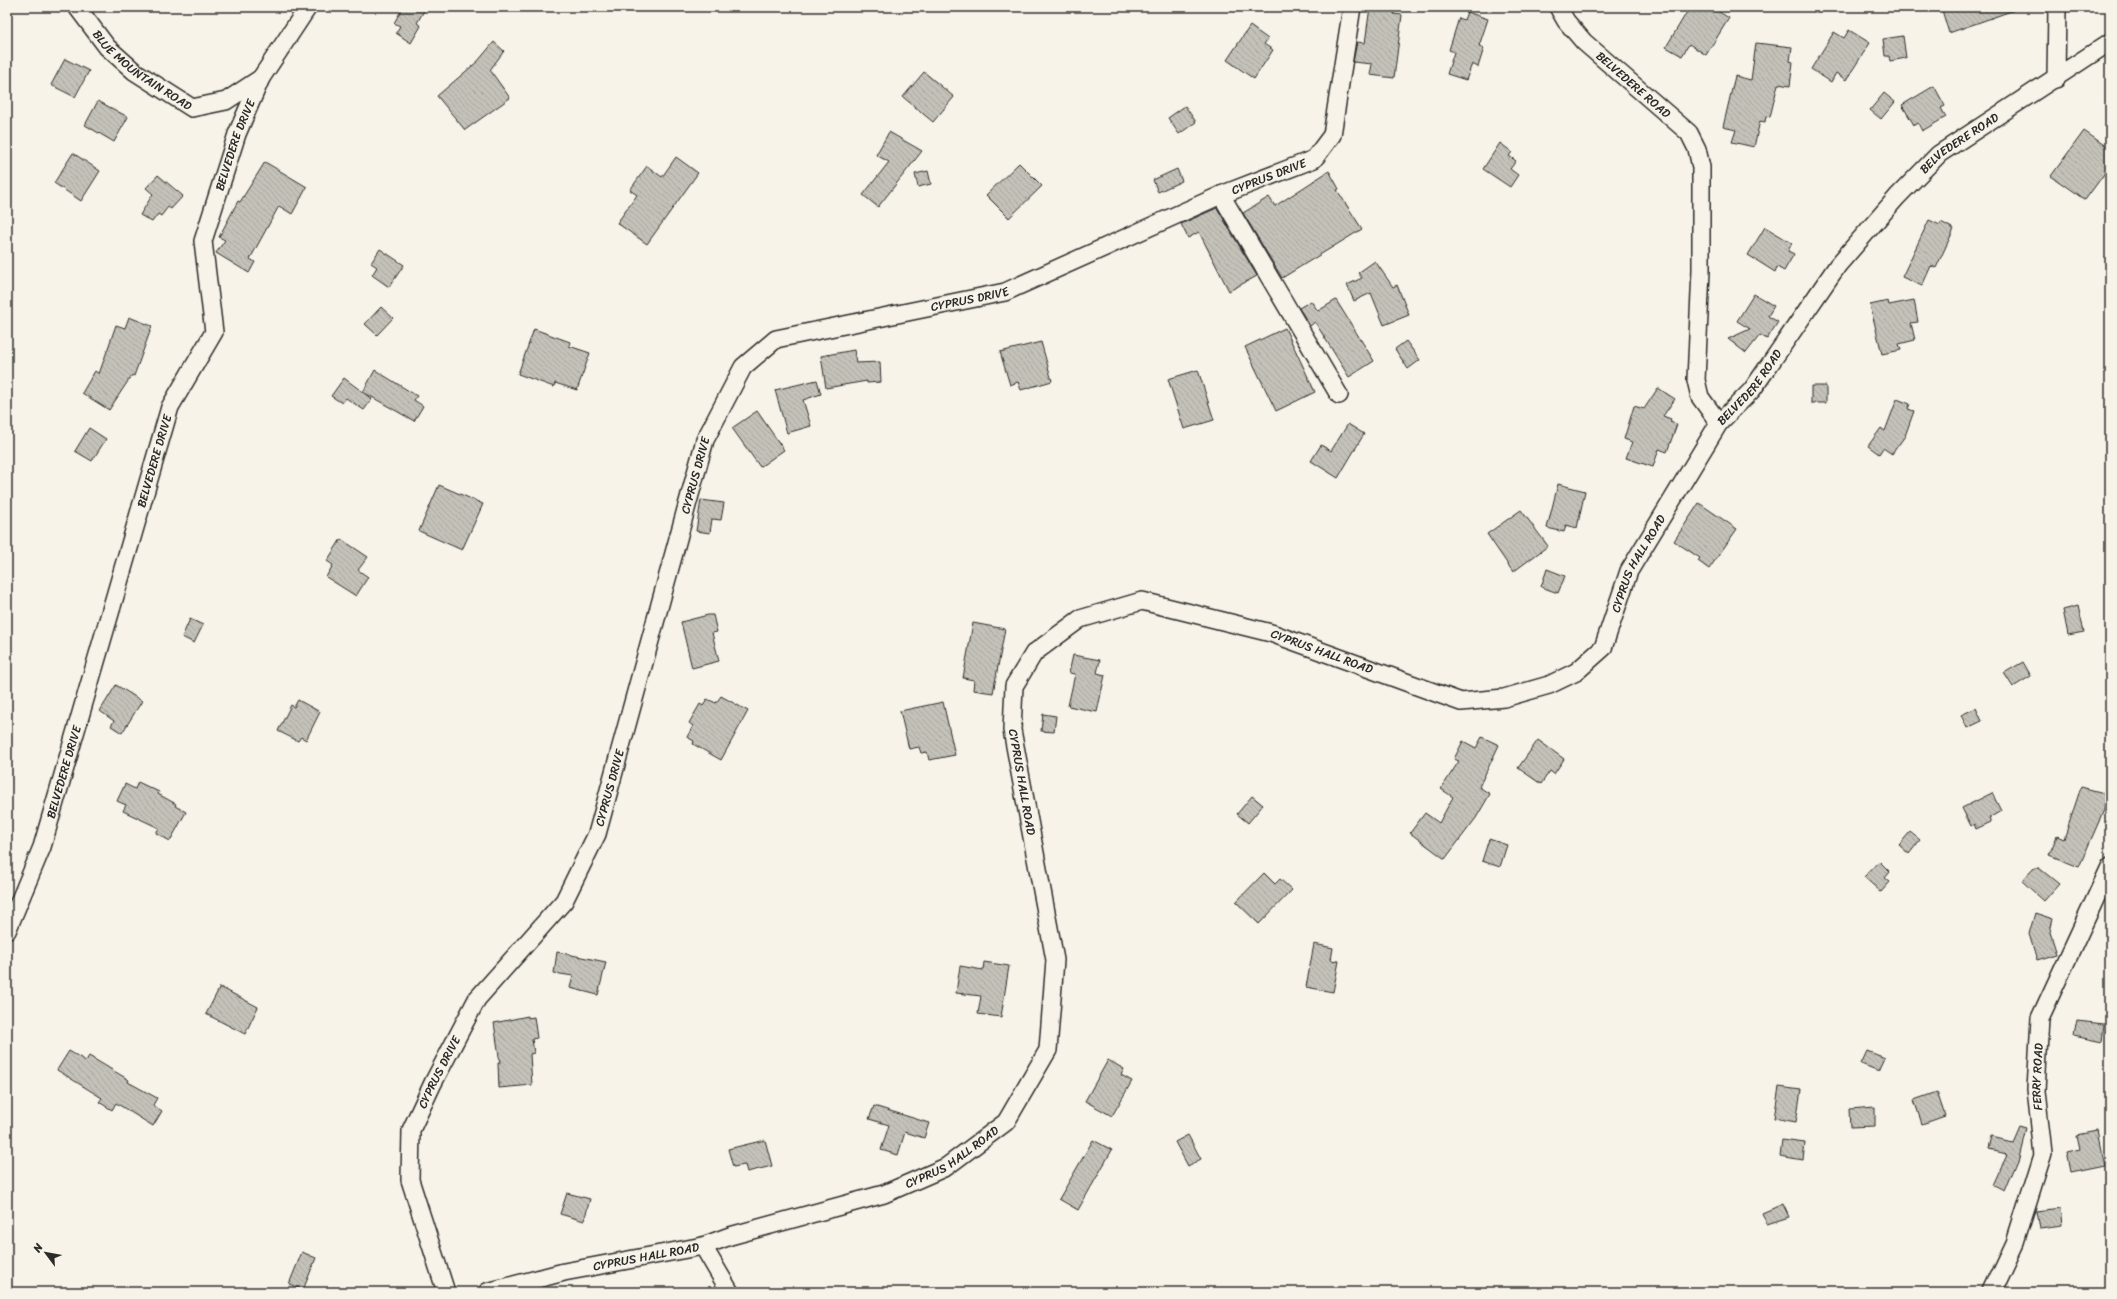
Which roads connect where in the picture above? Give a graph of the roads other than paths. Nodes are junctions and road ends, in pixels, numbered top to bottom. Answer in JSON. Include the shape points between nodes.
{"nodes":[{"id":1,"x":77,"y":7,"type":"edge"},
{"id":2,"x":308,"y":7,"type":"edge"},
{"id":3,"x":1352,"y":7,"type":"edge"},
{"id":4,"x":1558,"y":7,"type":"edge"},
{"id":5,"x":2057,"y":7,"type":"edge"},
{"id":6,"x":2110,"y":42,"type":"edge"},
{"id":7,"x":261,"y":78,"type":"junction"},
{"id":8,"x":2056,"y":79,"type":"junction"},
{"id":9,"x":1221,"y":194,"type":"junction"},
{"id":10,"x":1339,"y":395,"type":"dead end"},
{"id":11,"x":1719,"y":423,"type":"junction"},
{"id":12,"x":2110,"y":867,"type":"edge"},
{"id":13,"x":7,"y":931,"type":"edge"},
{"id":14,"x":703,"y":1246,"type":"junction"},
{"id":15,"x":446,"y":1292,"type":"edge"},
{"id":16,"x":487,"y":1292,"type":"edge"},
{"id":17,"x":730,"y":1292,"type":"edge"},
{"id":18,"x":1992,"y":1292,"type":"edge"}],
"edges":[{"from":1,"to":7,"type":"street","name":"BLUE MOUNTAIN ROAD","via":[[107,47],[134,71],[192,108],[226,101]]},
{"from":2,"to":7,"type":"street","name":"BELVEDERE DRIVE"},
{"from":3,"to":9,"type":"street","name":"CYPRUS DRIVE","via":[[1332,135],[1314,159]]},
{"from":4,"to":11,"type":"street","name":"BELVEDERE ROAD","via":[[1584,42],[1688,133],[1697,149],[1701,168],[1701,191],[1696,380],[1700,397]]},
{"from":5,"to":8,"type":"street"},
{"from":6,"to":8,"type":"street","name":"BELVEDERE ROAD"},
{"from":7,"to":13,"type":"street","name":"BELVEDERE DRIVE","via":[[237,134],[204,241],[214,332],[170,407],[42,847]]},
{"from":8,"to":11,"type":"street","name":"BELVEDERE ROAD","via":[[1939,154],[1897,197],[1838,265],[1752,390]]},
{"from":9,"to":10,"type":"street"},
{"from":9,"to":15,"type":"street","name":"CYPRUS DRIVE","via":[[1005,292],[776,339],[743,367],[705,440],[597,834],[564,901],[477,999],[411,1130],[410,1180]]},
{"from":11,"to":14,"type":"street","name":"CYPRUS HALL ROAD","via":[[1629,571],[1603,648],[1576,672],[1549,686],[1504,698],[1461,702],[1271,633],[1142,601],[1080,619],[1034,653],[1014,686],[1012,730],[1055,960],[1048,1050],[1006,1122],[946,1167],[884,1194],[730,1236]]},
{"from":12,"to":18,"type":"street","name":"FERRY ROAD","via":[[2040,1018],[2036,1090],[2042,1154],[2015,1243]]},
{"from":14,"to":16,"type":"street","name":"CYPRUS HALL ROAD","via":[[564,1272]]},
{"from":14,"to":17,"type":"street"}]}
